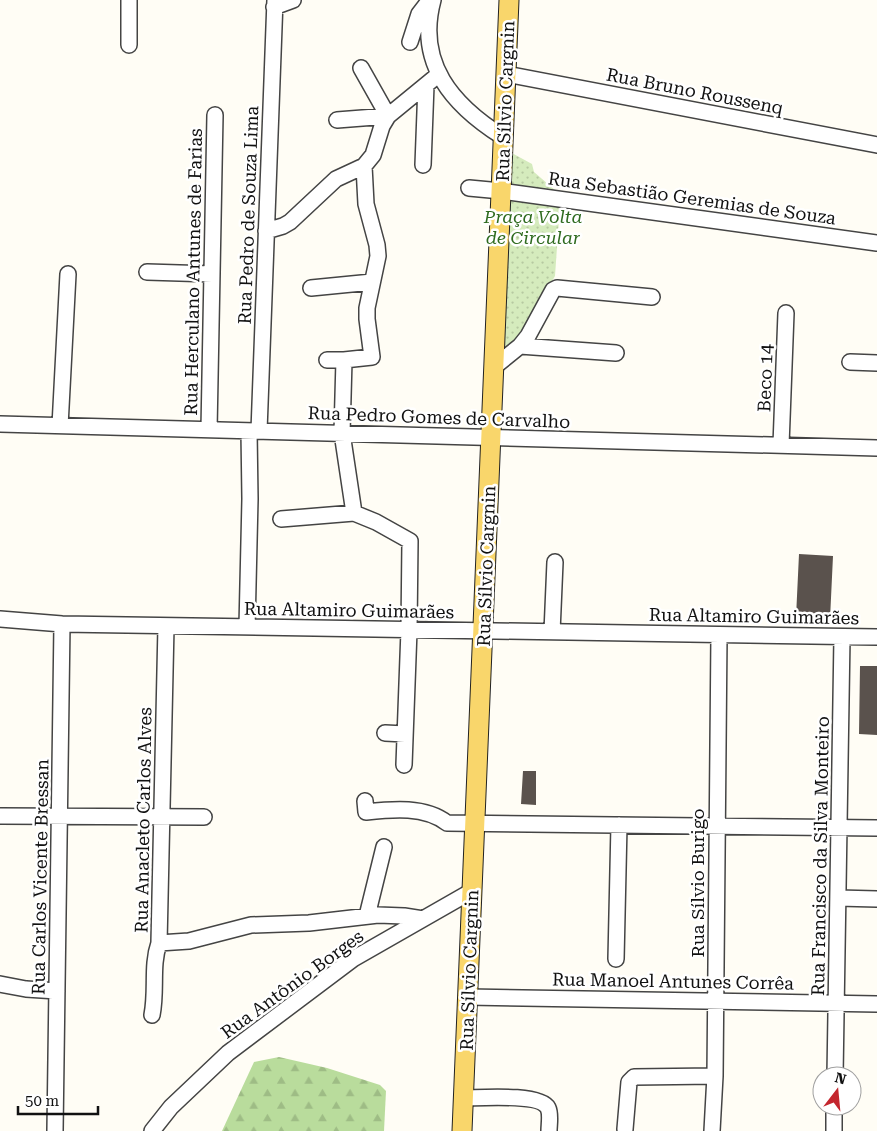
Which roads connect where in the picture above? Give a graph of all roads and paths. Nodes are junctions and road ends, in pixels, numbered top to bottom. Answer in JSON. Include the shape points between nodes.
{"nodes":[{"id":1,"x":129,"y":0,"type":"edge"},
{"id":2,"x":293,"y":0,"type":"edge"},
{"id":3,"x":431,"y":0,"type":"edge"},
{"id":4,"x":509,"y":0,"type":"edge"},
{"id":5,"x":274,"y":4,"type":"edge"},
{"id":6,"x":410,"y":42,"type":"dead end"},
{"id":7,"x":129,"y":44,"type":"dead end"},
{"id":8,"x":361,"y":68,"type":"dead end"},
{"id":9,"x":438,"y":74,"type":"junction"},
{"id":10,"x":506,"y":74,"type":"junction"},
{"id":11,"x":426,"y":85,"type":"junction"},
{"id":12,"x":215,"y":115,"type":"dead end"},
{"id":13,"x":388,"y":116,"type":"junction"},
{"id":14,"x":338,"y":120,"type":"dead end"},
{"id":15,"x":503,"y":137,"type":"junction"},
{"id":16,"x":877,"y":145,"type":"edge"},
{"id":17,"x":423,"y":164,"type":"dead end"},
{"id":18,"x":364,"y":166,"type":"junction"},
{"id":19,"x":470,"y":188,"type":"dead end"},
{"id":20,"x":501,"y":191,"type":"junction"},
{"id":21,"x":266,"y":231,"type":"junction"},
{"id":22,"x":877,"y":242,"type":"edge"},
{"id":23,"x":147,"y":272,"type":"dead end"},
{"id":24,"x":68,"y":274,"type":"dead end"},
{"id":25,"x":212,"y":274,"type":"junction"},
{"id":26,"x":372,"y":282,"type":"junction"},
{"id":27,"x":311,"y":288,"type":"dead end"},
{"id":28,"x":652,"y":297,"type":"dead end"},
{"id":29,"x":786,"y":313,"type":"dead end"},
{"id":30,"x":520,"y":346,"type":"junction"},
{"id":31,"x":616,"y":353,"type":"dead end"},
{"id":32,"x":327,"y":360,"type":"dead end"},
{"id":33,"x":344,"y":360,"type":"junction"},
{"id":34,"x":850,"y":362,"type":"dead end"},
{"id":35,"x":877,"y":363,"type":"edge"},
{"id":36,"x":494,"y":367,"type":"junction"},
{"id":37,"x":0,"y":424,"type":"edge"},
{"id":38,"x":60,"y":426,"type":"junction"},
{"id":39,"x":209,"y":430,"type":"junction"},
{"id":40,"x":254,"y":431,"type":"junction"},
{"id":41,"x":342,"y":433,"type":"junction"},
{"id":42,"x":491,"y":437,"type":"junction"},
{"id":43,"x":781,"y":445,"type":"junction"},
{"id":44,"x":877,"y":448,"type":"edge"},
{"id":45,"x":354,"y":513,"type":"junction"},
{"id":46,"x":281,"y":519,"type":"dead end"},
{"id":47,"x":555,"y":562,"type":"dead end"},
{"id":48,"x":0,"y":619,"type":"edge"},
{"id":49,"x":62,"y":624,"type":"junction"},
{"id":50,"x":166,"y":626,"type":"junction"},
{"id":51,"x":247,"y":627,"type":"junction"},
{"id":52,"x":409,"y":630,"type":"junction"},
{"id":53,"x":483,"y":631,"type":"junction"},
{"id":54,"x":552,"y":632,"type":"junction"},
{"id":55,"x":718,"y":635,"type":"junction"},
{"id":56,"x":842,"y":636,"type":"junction"},
{"id":57,"x":877,"y":637,"type":"edge"},
{"id":58,"x":384,"y":733,"type":"dead end"},
{"id":59,"x":405,"y":734,"type":"junction"},
{"id":60,"x":404,"y":765,"type":"dead end"},
{"id":61,"x":366,"y":807,"type":"dead end"},
{"id":62,"x":0,"y":816,"type":"edge"},
{"id":63,"x":59,"y":816,"type":"junction"},
{"id":64,"x":162,"y":817,"type":"junction"},
{"id":65,"x":204,"y":818,"type":"dead end"},
{"id":66,"x":475,"y":823,"type":"junction"},
{"id":67,"x":619,"y":825,"type":"junction"},
{"id":68,"x":717,"y":826,"type":"junction"},
{"id":69,"x":839,"y":828,"type":"junction"},
{"id":70,"x":877,"y":828,"type":"edge"},
{"id":71,"x":384,"y":847,"type":"dead end"},
{"id":72,"x":472,"y":891,"type":"junction"},
{"id":73,"x":838,"y":898,"type":"junction"},
{"id":74,"x":877,"y":899,"type":"edge"},
{"id":75,"x":367,"y":916,"type":"junction"},
{"id":76,"x":423,"y":920,"type":"junction"},
{"id":77,"x":159,"y":943,"type":"junction"},
{"id":78,"x":616,"y":959,"type":"dead end"},
{"id":79,"x":0,"y":984,"type":"edge"},
{"id":80,"x":57,"y":991,"type":"junction"},
{"id":81,"x":468,"y":997,"type":"junction"},
{"id":82,"x":715,"y":1001,"type":"junction"},
{"id":83,"x":836,"y":1003,"type":"junction"},
{"id":84,"x":877,"y":1004,"type":"edge"},
{"id":85,"x":152,"y":1015,"type":"dead end"},
{"id":86,"x":835,"y":1066,"type":"edge"},
{"id":87,"x":715,"y":1076,"type":"junction"},
{"id":88,"x":463,"y":1098,"type":"junction"},
{"id":89,"x":834,"y":1116,"type":"edge"},
{"id":90,"x":625,"y":1129,"type":"dead end"},
{"id":91,"x":55,"y":1131,"type":"edge"},
{"id":92,"x":152,"y":1131,"type":"edge"},
{"id":93,"x":462,"y":1131,"type":"edge"},
{"id":94,"x":549,"y":1131,"type":"edge"},
{"id":95,"x":712,"y":1131,"type":"edge"},
{"id":96,"x":834,"y":1131,"type":"edge"}],
"edges":[{"from":1,"to":7,"type":"street"},
{"from":2,"to":5,"type":"street"},
{"from":3,"to":6,"type":"street","via":[[419,14]]},
{"from":3,"to":9,"type":"street","via":[[429,41]]},
{"from":4,"to":10,"type":"main road","name":"Rua Sílvio Cargnin"},
{"from":5,"to":21,"type":"street","name":"Rua Pedro de Souza Lima"},
{"from":8,"to":13,"type":"street"},
{"from":9,"to":11,"type":"street"},
{"from":9,"to":15,"type":"street","via":[[472,115]]},
{"from":10,"to":15,"type":"main road","name":"Rua Sílvio Cargnin"},
{"from":10,"to":16,"type":"street","name":"Rua Bruno Roussenq"},
{"from":11,"to":13,"type":"street"},
{"from":11,"to":17,"type":"street"},
{"from":12,"to":25,"type":"street","name":"Rua Herculano Antunes de Farias"},
{"from":13,"to":14,"type":"street"},
{"from":13,"to":18,"type":"street","via":[[373,154]]},
{"from":15,"to":20,"type":"main road","name":"Rua Sílvio Cargnin"},
{"from":18,"to":21,"type":"street","via":[[325,187],[290,222]]},
{"from":18,"to":26,"type":"street","via":[[366,204],[378,256]]},
{"from":19,"to":20,"type":"street","name":"Rua Sebastião Geremias de Souza"},
{"from":20,"to":22,"type":"street","name":"Rua Sebastião Geremias de Souza"},
{"from":20,"to":36,"type":"main road","name":"Rua Sílvio Cargnin"},
{"from":21,"to":40,"type":"street","name":"Rua Pedro de Souza Lima"},
{"from":23,"to":25,"type":"street"},
{"from":24,"to":38,"type":"street"},
{"from":25,"to":39,"type":"street","name":"Rua Herculano Antunes de Farias"},
{"from":26,"to":27,"type":"street"},
{"from":26,"to":33,"type":"street","via":[[367,319],[372,357]]},
{"from":28,"to":30,"type":"street","via":[[557,288]]},
{"from":29,"to":43,"type":"street","name":"Beco 14"},
{"from":30,"to":31,"type":"street"},
{"from":30,"to":36,"type":"street"},
{"from":32,"to":33,"type":"street"},
{"from":33,"to":41,"type":"street"},
{"from":34,"to":35,"type":"street"},
{"from":36,"to":42,"type":"main road","name":"Rua Sílvio Cargnin"},
{"from":37,"to":38,"type":"street","name":"Rua Pedro Gomes de Carvalho"},
{"from":38,"to":39,"type":"street","name":"Rua Pedro Gomes de Carvalho"},
{"from":39,"to":40,"type":"street","name":"Rua Pedro Gomes de Carvalho"},
{"from":40,"to":41,"type":"street","name":"Rua Pedro Gomes de Carvalho"},
{"from":40,"to":51,"type":"street","name":"Rua Pedro de Souza Lima"},
{"from":41,"to":42,"type":"street","name":"Rua Pedro Gomes de Carvalho"},
{"from":41,"to":45,"type":"street"},
{"from":42,"to":43,"type":"street","name":"Rua Pedro Gomes de Carvalho"},
{"from":42,"to":53,"type":"main road","name":"Rua Sílvio Cargnin"},
{"from":43,"to":44,"type":"street","name":"Rua Pedro Gomes de Carvalho"},
{"from":45,"to":46,"type":"street"},
{"from":45,"to":52,"type":"street","via":[[410,540]]},
{"from":47,"to":54,"type":"street"},
{"from":48,"to":49,"type":"street","name":"Rua Altamiro Guimarães"},
{"from":49,"to":50,"type":"street","name":"Rua Altamiro Guimarães"},
{"from":49,"to":63,"type":"street","name":"Rua Carlos Vicente Bressan"},
{"from":50,"to":51,"type":"street","name":"Rua Altamiro Guimarães"},
{"from":50,"to":64,"type":"street","name":"Rua Anacleto Carlos Alves"},
{"from":51,"to":52,"type":"street","name":"Rua Altamiro Guimarães"},
{"from":52,"to":53,"type":"street","name":"Rua Altamiro Guimarães"},
{"from":52,"to":59,"type":"street"},
{"from":53,"to":54,"type":"street","name":"Rua Altamiro Guimarães"},
{"from":53,"to":66,"type":"main road","name":"Rua Sílvio Cargnin"},
{"from":54,"to":55,"type":"street","name":"Rua Altamiro Guimarães"},
{"from":55,"to":56,"type":"street","name":"Rua Altamiro Guimarães"},
{"from":55,"to":68,"type":"street","name":"Rua Sílvio Burigo"},
{"from":56,"to":57,"type":"street","name":"Rua Altamiro Guimarães"},
{"from":56,"to":69,"type":"street","name":"Rua Francisco da Silva Monteiro"},
{"from":58,"to":59,"type":"street"},
{"from":59,"to":60,"type":"street"},
{"from":61,"to":66,"type":"street","via":[[428,813],[447,823]]},
{"from":62,"to":63,"type":"street"},
{"from":63,"to":64,"type":"street"},
{"from":63,"to":80,"type":"street","name":"Rua Carlos Vicente Bressan"},
{"from":64,"to":65,"type":"street"},
{"from":64,"to":77,"type":"street","name":"Rua Anacleto Carlos Alves"},
{"from":66,"to":67,"type":"street"},
{"from":66,"to":72,"type":"main road","name":"Rua Sílvio Cargnin"},
{"from":67,"to":68,"type":"street"},
{"from":67,"to":78,"type":"street"},
{"from":68,"to":69,"type":"street"},
{"from":68,"to":82,"type":"street","name":"Rua Sílvio Burigo"},
{"from":69,"to":70,"type":"street"},
{"from":69,"to":73,"type":"street","name":"Rua Francisco da Silva Monteiro"},
{"from":71,"to":75,"type":"street"},
{"from":72,"to":76,"type":"street","name":"Rua Antônio Borges"},
{"from":72,"to":81,"type":"main road","name":"Rua Sílvio Cargnin"},
{"from":73,"to":74,"type":"street"},
{"from":73,"to":83,"type":"street","name":"Rua Francisco da Silva Monteiro"},
{"from":75,"to":76,"type":"street","via":[[389,915]]},
{"from":75,"to":77,"type":"street","via":[[251,925],[189,941]]},
{"from":76,"to":92,"type":"street","name":"Rua Antônio Borges","via":[[353,959],[228,1053]]},
{"from":77,"to":85,"type":"street","name":"Rua Anacleto Carlos Alves","via":[[154,961]]},
{"from":79,"to":80,"type":"street"},
{"from":80,"to":91,"type":"street","name":"Rua Carlos Vicente Bressan"},
{"from":81,"to":82,"type":"street","name":"Rua Manoel Antunes Corrêa"},
{"from":81,"to":88,"type":"main road","name":"Rua Sílvio Cargnin"},
{"from":82,"to":83,"type":"street","name":"Rua Manoel Antunes Corrêa"},
{"from":82,"to":87,"type":"street","name":"Rua Sílvio Burigo"},
{"from":83,"to":84,"type":"street","name":"Rua Manoel Antunes Corrêa"},
{"from":83,"to":86,"type":"street","name":"Rua Francisco da Silva Monteiro"},
{"from":87,"to":90,"type":"street","via":[[634,1077],[629,1082]]},
{"from":87,"to":95,"type":"street","name":"Rua Sílvio Burigo"},
{"from":88,"to":93,"type":"main road","name":"Rua Sílvio Cargnin"},
{"from":88,"to":94,"type":"street","via":[[516,1098],[544,1103],[550,1114]]},
{"from":89,"to":96,"type":"street"}]}
